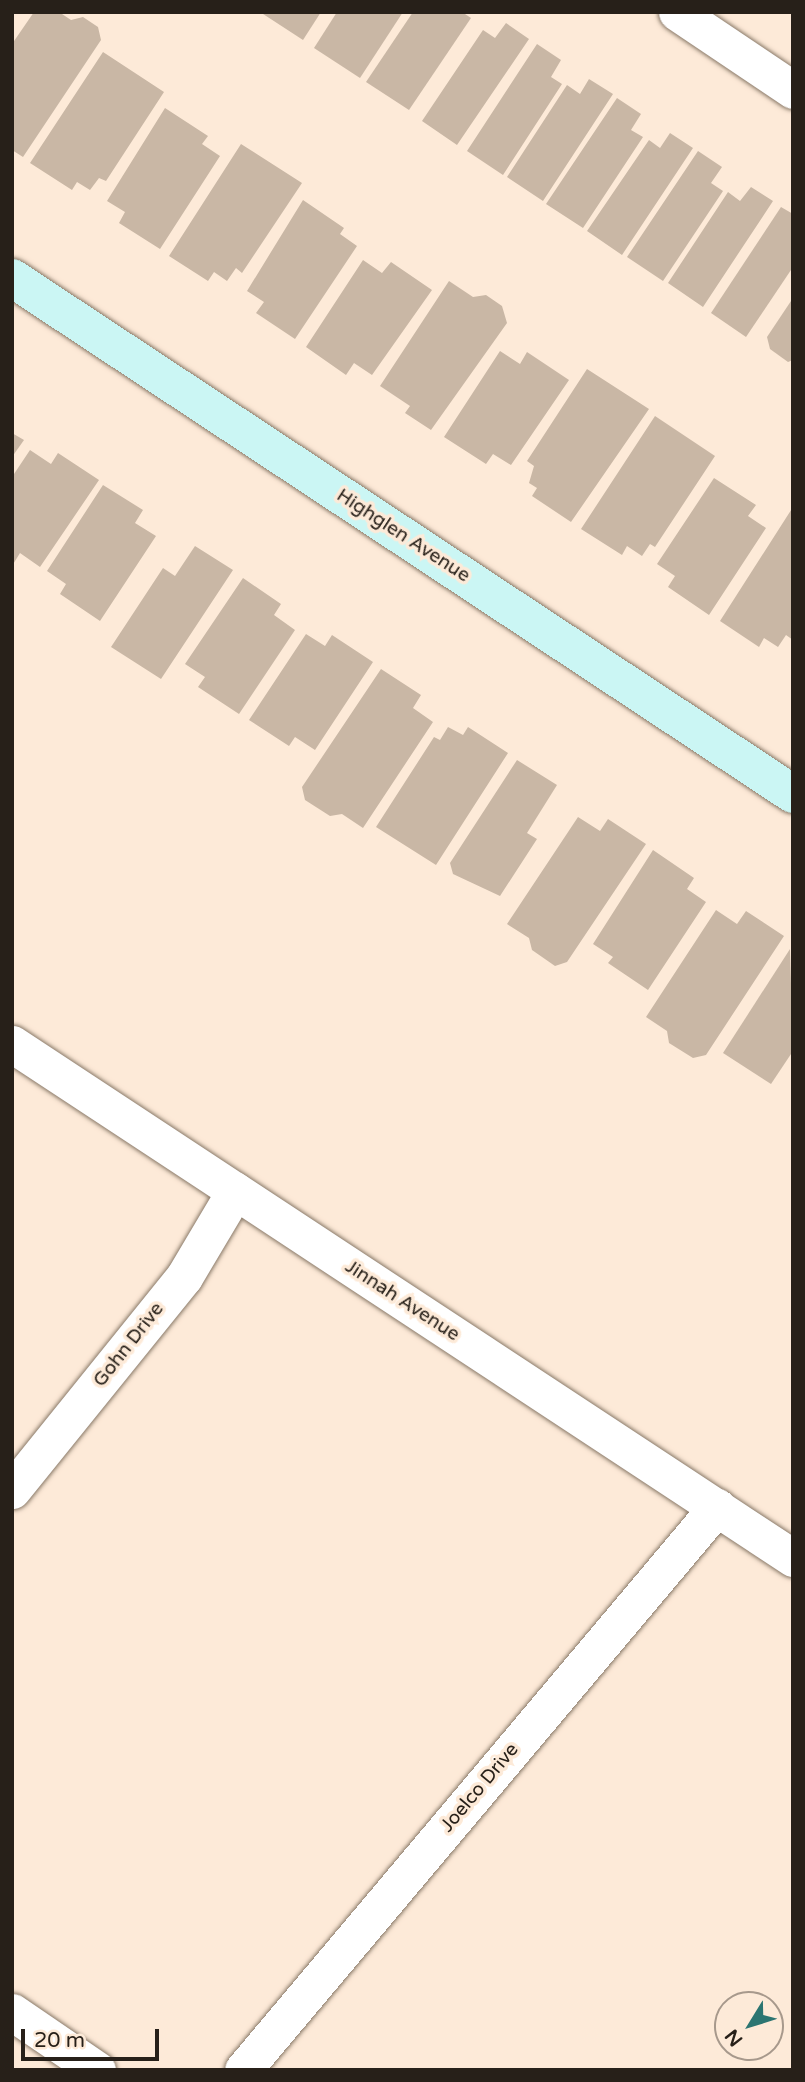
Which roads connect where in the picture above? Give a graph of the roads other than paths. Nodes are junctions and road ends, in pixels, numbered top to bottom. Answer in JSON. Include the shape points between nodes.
{"nodes":[{"id":1,"x":677,"y":12,"type":"edge"},
{"id":2,"x":793,"y":90,"type":"edge"},
{"id":3,"x":12,"y":278,"type":"edge"},
{"id":4,"x":793,"y":794,"type":"edge"},
{"id":5,"x":12,"y":1044,"type":"edge"},
{"id":6,"x":235,"y":1191,"type":"junction"},
{"id":7,"x":12,"y":1490,"type":"edge"},
{"id":8,"x":716,"y":1507,"type":"junction"},
{"id":9,"x":793,"y":1558,"type":"edge"},
{"id":10,"x":12,"y":2012,"type":"edge"},
{"id":11,"x":97,"y":2070,"type":"edge"},
{"id":12,"x":243,"y":2070,"type":"edge"}],
"edges":[{"from":1,"to":2,"type":"street"},
{"from":3,"to":4,"type":"street","name":"Highglen Avenue"},
{"from":5,"to":6,"type":"street","name":"Jinnah Avenue"},
{"from":6,"to":7,"type":"street","name":"Gohn Drive","via":[[184,1277]]},
{"from":6,"to":8,"type":"street","name":"Jinnah Avenue"},
{"from":8,"to":9,"type":"street","name":"Jinnah Avenue"},
{"from":8,"to":12,"type":"street","name":"Joelco Drive"},
{"from":10,"to":11,"type":"street"}]}
